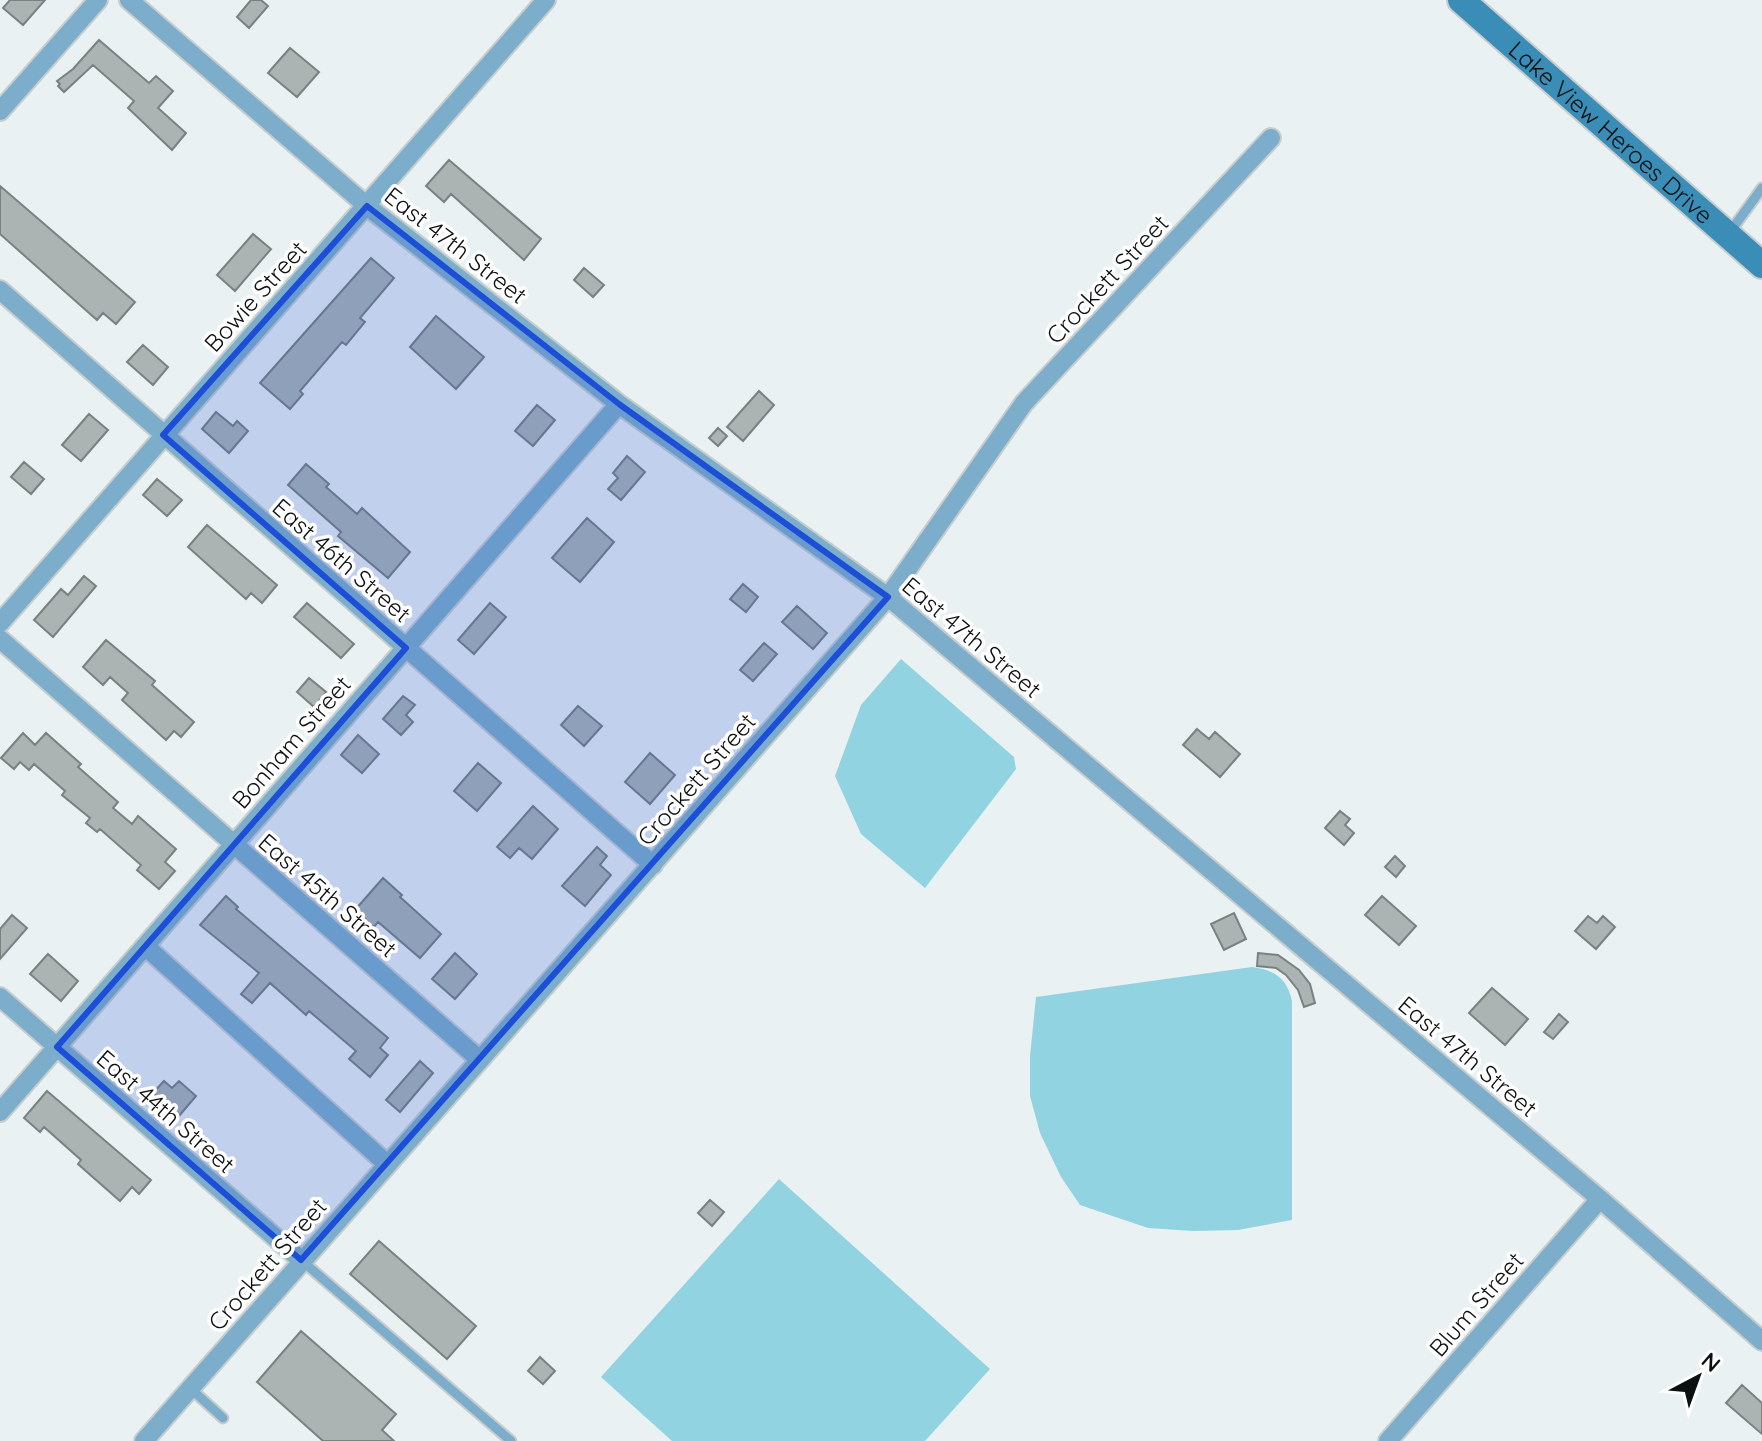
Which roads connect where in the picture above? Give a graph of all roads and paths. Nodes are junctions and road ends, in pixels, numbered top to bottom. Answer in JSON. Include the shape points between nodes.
{"nodes":[{"id":1,"x":98,"y":0,"type":"edge"},
{"id":2,"x":129,"y":0,"type":"edge"},
{"id":3,"x":546,"y":0,"type":"edge"},
{"id":4,"x":1461,"y":0,"type":"edge"},
{"id":5,"x":0,"y":111,"type":"edge"},
{"id":6,"x":1271,"y":138,"type":"dead end"},
{"id":7,"x":1762,"y":188,"type":"edge"},
{"id":8,"x":367,"y":206,"type":"junction"},
{"id":9,"x":1728,"y":235,"type":"junction"},
{"id":10,"x":1762,"y":265,"type":"edge"},
{"id":11,"x":0,"y":290,"type":"edge"},
{"id":12,"x":619,"y":404,"type":"junction"},
{"id":13,"x":163,"y":435,"type":"junction"},
{"id":14,"x":888,"y":597,"type":"junction"},
{"id":15,"x":0,"y":623,"type":"edge"},
{"id":16,"x":0,"y":639,"type":"edge"},
{"id":17,"x":406,"y":648,"type":"junction"},
{"id":18,"x":234,"y":844,"type":"junction"},
{"id":19,"x":653,"y":865,"type":"junction"},
{"id":20,"x":145,"y":946,"type":"junction"},
{"id":21,"x":0,"y":997,"type":"edge"},
{"id":22,"x":57,"y":1047,"type":"junction"},
{"id":23,"x":479,"y":1059,"type":"junction"},
{"id":24,"x":0,"y":1112,"type":"edge"},
{"id":25,"x":387,"y":1164,"type":"junction"},
{"id":26,"x":1600,"y":1199,"type":"junction"},
{"id":27,"x":301,"y":1260,"type":"junction"},
{"id":28,"x":1762,"y":1341,"type":"edge"},
{"id":29,"x":190,"y":1388,"type":"junction"},
{"id":30,"x":223,"y":1418,"type":"dead end"},
{"id":31,"x":144,"y":1441,"type":"edge"},
{"id":32,"x":511,"y":1441,"type":"edge"},
{"id":33,"x":1388,"y":1441,"type":"edge"}],
"edges":[{"from":1,"to":5,"type":"street"},
{"from":2,"to":8,"type":"street","name":"East 47th Street"},
{"from":3,"to":8,"type":"street","name":"Bowie Street"},
{"from":4,"to":9,"type":"street","name":"Lake View Heroes Drive"},
{"from":6,"to":14,"type":"street","name":"Crockett Street","via":[[1024,403]]},
{"from":7,"to":9,"type":"lane"},
{"from":8,"to":12,"type":"street","name":"East 47th Street"},
{"from":8,"to":13,"type":"street","name":"Bowie Street"},
{"from":9,"to":10,"type":"street","name":"Lake View Heroes Drive"},
{"from":11,"to":13,"type":"street","name":"East 46th Street"},
{"from":12,"to":14,"type":"street","name":"East 47th Street"},
{"from":12,"to":17,"type":"street","name":"Bonham Street"},
{"from":13,"to":15,"type":"street","name":"Bowie Street"},
{"from":13,"to":17,"type":"street","name":"East 46th Street"},
{"from":14,"to":19,"type":"street","name":"Crockett Street"},
{"from":14,"to":26,"type":"street","name":"East 47th Street"},
{"from":16,"to":18,"type":"street","name":"East 45th Street"},
{"from":17,"to":18,"type":"street","name":"Bonham Street"},
{"from":17,"to":19,"type":"street","name":"East 46th Street"},
{"from":18,"to":20,"type":"street","name":"Bonham Street"},
{"from":18,"to":23,"type":"street","name":"East 45th Street"},
{"from":19,"to":23,"type":"street","name":"Crockett Street"},
{"from":20,"to":22,"type":"street","name":"Bonham Street"},
{"from":20,"to":25,"type":"street"},
{"from":21,"to":22,"type":"street","name":"East 44th Street"},
{"from":22,"to":24,"type":"street","name":"Bonham Street"},
{"from":22,"to":27,"type":"street","name":"East 44th Street"},
{"from":23,"to":25,"type":"street","name":"Crockett Street"},
{"from":25,"to":27,"type":"street","name":"Crockett Street"},
{"from":26,"to":28,"type":"street","name":"East 47th Street"},
{"from":26,"to":33,"type":"street","name":"Blum Street"},
{"from":27,"to":29,"type":"street","name":"Crockett Street"},
{"from":27,"to":32,"type":"lane"},
{"from":29,"to":30,"type":"lane"},
{"from":29,"to":31,"type":"street","name":"Crockett Street"}]}
